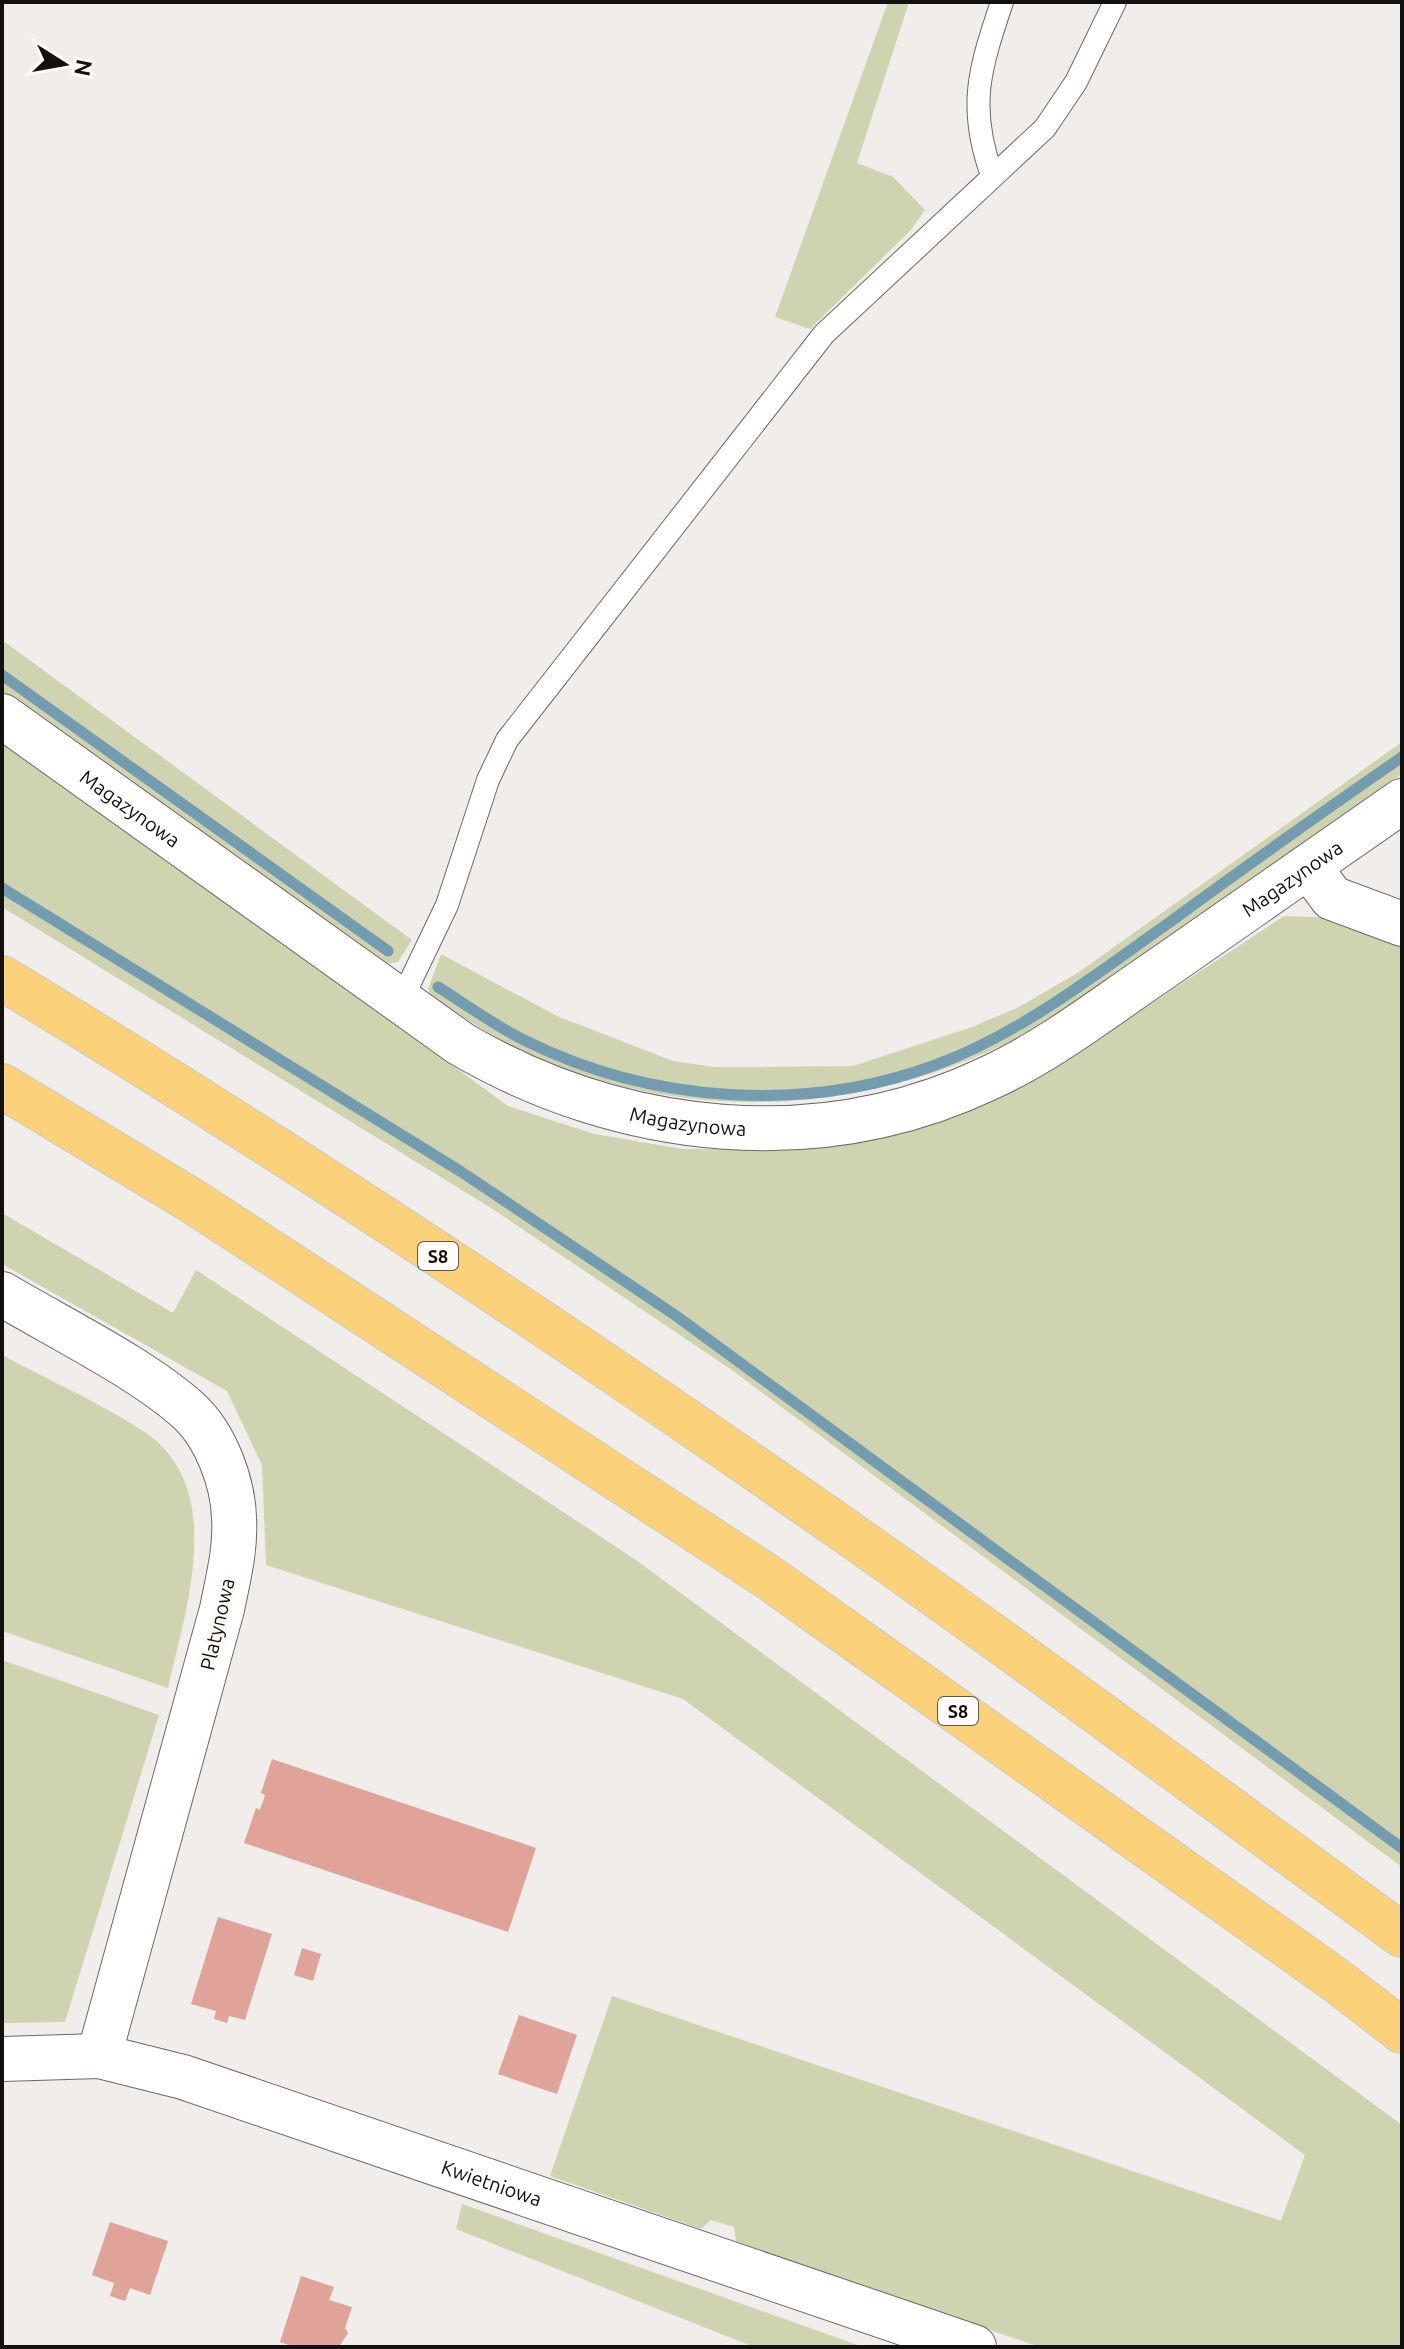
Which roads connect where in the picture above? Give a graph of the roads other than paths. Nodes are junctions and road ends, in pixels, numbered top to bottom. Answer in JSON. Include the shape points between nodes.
{"nodes":[{"id":1,"x":1002,"y":2,"type":"edge"},
{"id":2,"x":1115,"y":2,"type":"edge"},
{"id":3,"x":992,"y":175,"type":"junction"},
{"id":4,"x":2,"y":716,"type":"edge"},
{"id":5,"x":1402,"y":801,"type":"edge"},
{"id":6,"x":1309,"y":867,"type":"junction"},
{"id":7,"x":1402,"y":924,"type":"edge"},
{"id":8,"x":2,"y":978,"type":"edge"},
{"id":9,"x":401,"y":1001,"type":"junction"},
{"id":10,"x":2,"y":1086,"type":"edge"},
{"id":11,"x":2,"y":1294,"type":"edge"},
{"id":12,"x":1402,"y":1935,"type":"edge"},
{"id":13,"x":1402,"y":2031,"type":"edge"},
{"id":14,"x":99,"y":2056,"type":"junction"},
{"id":15,"x":2,"y":2059,"type":"edge"},
{"id":16,"x":974,"y":2347,"type":"edge"}],
"edges":[{"from":1,"to":3,"type":"lane","via":[[976,105],[981,146]]},
{"from":2,"to":3,"type":"lane","via":[[1076,82],[1045,128]]},
{"from":3,"to":9,"type":"lane","via":[[824,334],[507,740],[488,780],[447,905]]},
{"from":4,"to":9,"type":"street","name":"Magazynowa"},
{"from":5,"to":6,"type":"street","name":"Magazynowa"},
{"from":6,"to":7,"type":"street","via":[[1332,898]]},
{"from":6,"to":9,"type":"street","name":"Magazynowa","via":[[1025,1060],[945,1096],[858,1121],[717,1128],[614,1110],[492,1062]]},
{"from":8,"to":12,"type":"highway","number":"S8","via":[[165,1077],[572,1343],[866,1545]]},
{"from":10,"to":13,"type":"highway","number":"S8","via":[[194,1202],[755,1568]]},
{"from":11,"to":14,"type":"street","name":"Platynowa","via":[[192,1414],[213,1444],[235,1517],[222,1609]]},
{"from":14,"to":15,"type":"street","name":"Kwietniowa"},
{"from":14,"to":16,"type":"street","name":"Kwietniowa","via":[[183,2077]]}]}
